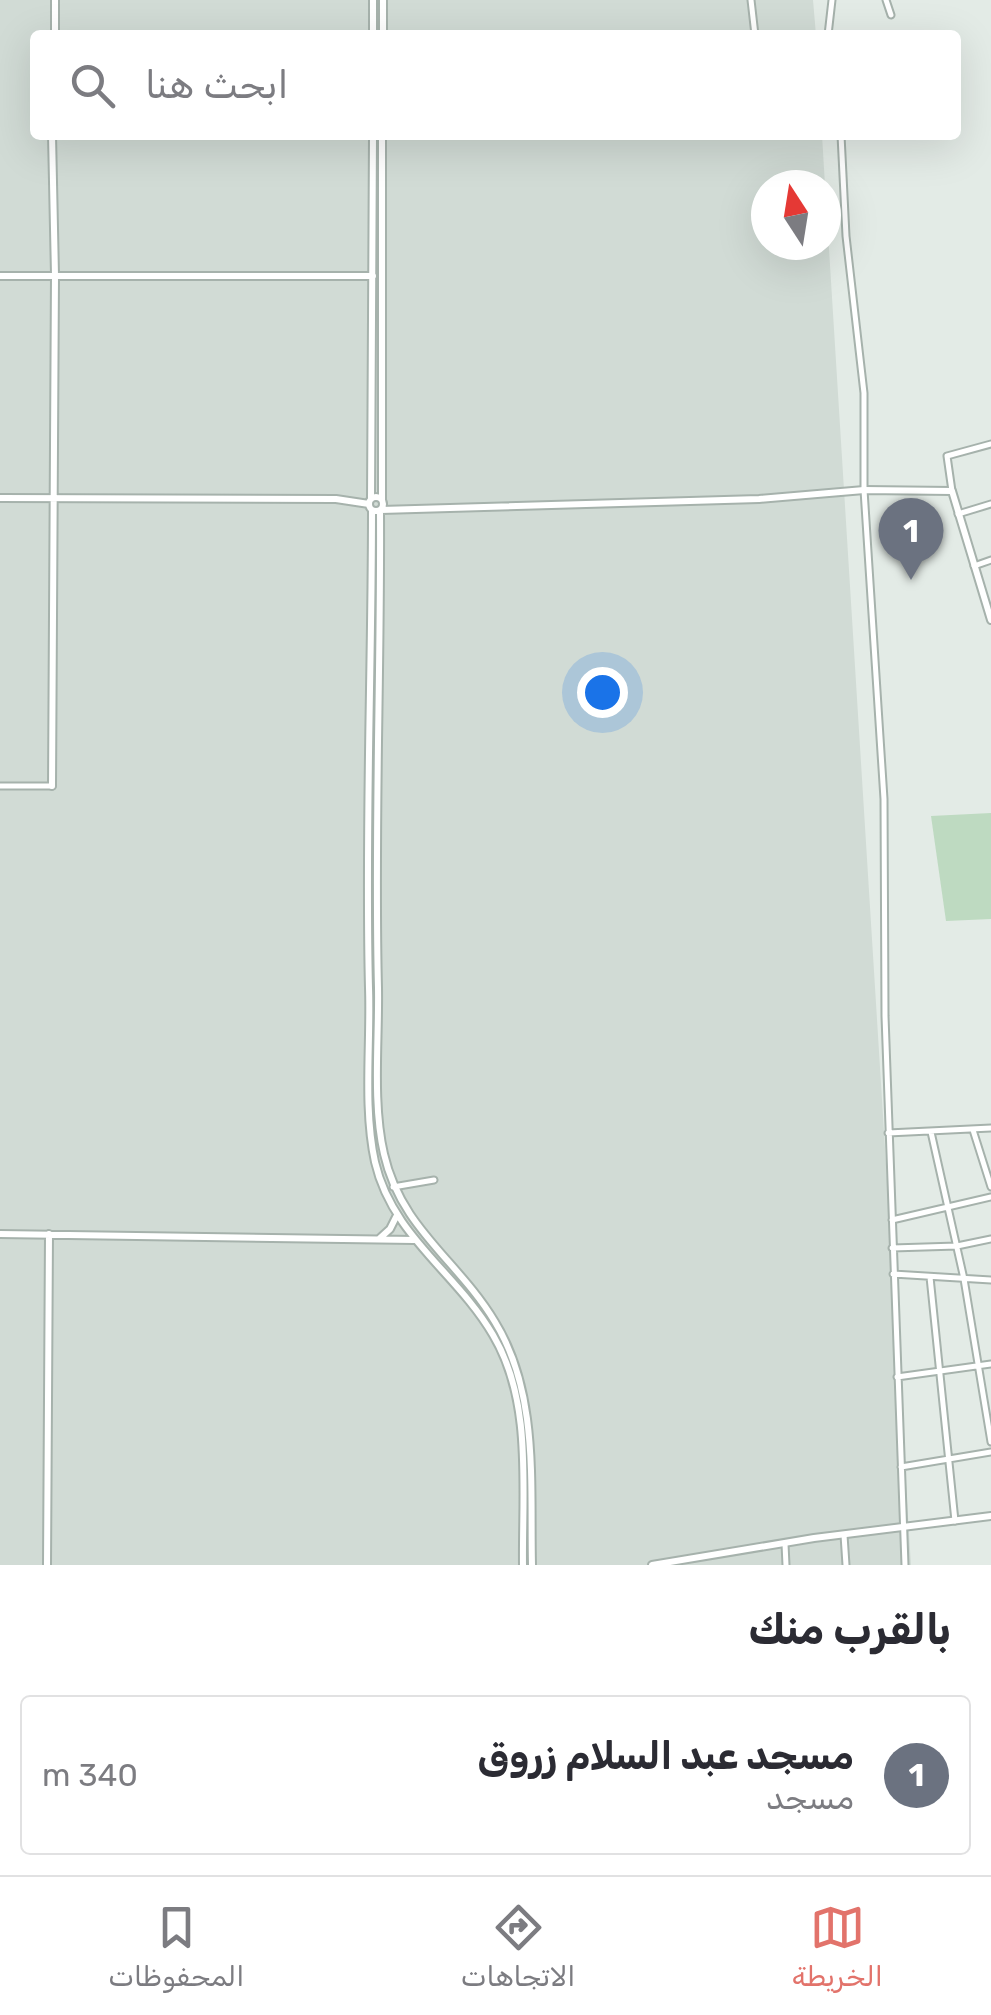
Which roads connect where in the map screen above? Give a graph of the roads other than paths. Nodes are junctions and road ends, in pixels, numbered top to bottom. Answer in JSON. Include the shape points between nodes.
{"nodes":[{"id":1,"x":56,"y":0,"type":"edge"},
{"id":2,"x":374,"y":0,"type":"edge"},
{"id":3,"x":383,"y":0,"type":"edge"},
{"id":4,"x":751,"y":0,"type":"edge"},
{"id":5,"x":832,"y":0,"type":"edge"},
{"id":6,"x":886,"y":0,"type":"edge"},
{"id":7,"x":891,"y":15,"type":"dead end"},
{"id":8,"x":54,"y":30,"type":"edge"},
{"id":9,"x":373,"y":30,"type":"edge"},
{"id":10,"x":382,"y":30,"type":"edge"},
{"id":11,"x":754,"y":30,"type":"edge"},
{"id":12,"x":829,"y":30,"type":"edge"},
{"id":13,"x":52,"y":140,"type":"edge"},
{"id":14,"x":373,"y":140,"type":"edge"},
{"id":15,"x":382,"y":140,"type":"edge"},
{"id":16,"x":842,"y":140,"type":"edge"},
{"id":17,"x":55,"y":275,"type":"junction"},
{"id":18,"x":0,"y":276,"type":"edge"},
{"id":19,"x":373,"y":276,"type":"junction"},
{"id":20,"x":991,"y":444,"type":"edge"},
{"id":21,"x":864,"y":490,"type":"junction"},
{"id":22,"x":952,"y":491,"type":"junction"},
{"id":23,"x":0,"y":498,"type":"edge"},
{"id":24,"x":54,"y":500,"type":"junction"},
{"id":25,"x":991,"y":504,"type":"edge"},
{"id":26,"x":377,"y":505,"type":"junction"},
{"id":27,"x":958,"y":514,"type":"junction"},
{"id":28,"x":991,"y":560,"type":"edge"},
{"id":29,"x":974,"y":566,"type":"junction"},
{"id":30,"x":991,"y":618,"type":"edge"},
{"id":31,"x":0,"y":786,"type":"edge"},
{"id":32,"x":52,"y":786,"type":"joint"},
{"id":33,"x":373,"y":968,"type":"junction"},
{"id":34,"x":991,"y":1128,"type":"edge"},
{"id":35,"x":973,"y":1130,"type":"junction"},
{"id":36,"x":931,"y":1132,"type":"junction"},
{"id":37,"x":888,"y":1133,"type":"junction"},
{"id":38,"x":434,"y":1180,"type":"dead end"},
{"id":39,"x":393,"y":1186,"type":"junction"},
{"id":40,"x":991,"y":1187,"type":"edge"},
{"id":41,"x":991,"y":1197,"type":"edge"},
{"id":42,"x":947,"y":1208,"type":"junction"},
{"id":43,"x":396,"y":1216,"type":"junction"},
{"id":44,"x":892,"y":1220,"type":"junction"},
{"id":45,"x":0,"y":1234,"type":"edge"},
{"id":46,"x":49,"y":1234,"type":"junction"},
{"id":47,"x":422,"y":1234,"type":"junction"},
{"id":48,"x":378,"y":1239,"type":"junction"},
{"id":49,"x":991,"y":1239,"type":"edge"},
{"id":50,"x":414,"y":1240,"type":"junction"},
{"id":51,"x":957,"y":1246,"type":"junction"},
{"id":52,"x":892,"y":1248,"type":"junction"},
{"id":53,"x":893,"y":1274,"type":"junction"},
{"id":54,"x":930,"y":1277,"type":"junction"},
{"id":55,"x":964,"y":1278,"type":"junction"},
{"id":56,"x":991,"y":1280,"type":"edge"},
{"id":57,"x":991,"y":1364,"type":"edge"},
{"id":58,"x":979,"y":1365,"type":"junction"},
{"id":59,"x":940,"y":1371,"type":"junction"},
{"id":60,"x":897,"y":1377,"type":"junction"},
{"id":61,"x":524,"y":1441,"type":"junction"},
{"id":62,"x":991,"y":1442,"type":"edge"},
{"id":63,"x":991,"y":1452,"type":"edge"},
{"id":64,"x":948,"y":1459,"type":"junction"},
{"id":65,"x":900,"y":1466,"type":"junction"},
{"id":66,"x":991,"y":1516,"type":"edge"},
{"id":67,"x":954,"y":1521,"type":"junction"},
{"id":68,"x":902,"y":1529,"type":"junction"},
{"id":69,"x":844,"y":1535,"type":"junction"},
{"id":70,"x":785,"y":1544,"type":"junction"},
{"id":71,"x":47,"y":1565,"type":"edge"},
{"id":72,"x":523,"y":1565,"type":"edge"},
{"id":73,"x":532,"y":1565,"type":"edge"},
{"id":74,"x":652,"y":1565,"type":"edge"},
{"id":75,"x":786,"y":1565,"type":"edge"},
{"id":76,"x":846,"y":1565,"type":"edge"},
{"id":77,"x":904,"y":1565,"type":"edge"}],
"edges":[{"from":1,"to":8,"type":"street"},
{"from":2,"to":9,"type":"street"},
{"from":3,"to":10,"type":"street"},
{"from":4,"to":11,"type":"street"},
{"from":5,"to":12,"type":"street"},
{"from":6,"to":7,"type":"street"},
{"from":13,"to":17,"type":"street"},
{"from":14,"to":19,"type":"street"},
{"from":15,"to":26,"type":"street"},
{"from":16,"to":21,"type":"street","via":[[864,393]]},
{"from":17,"to":18,"type":"street"},
{"from":17,"to":19,"type":"street"},
{"from":17,"to":24,"type":"street"},
{"from":19,"to":26,"type":"street"},
{"from":20,"to":22,"type":"street","via":[[947,456]]},
{"from":21,"to":22,"type":"street"},
{"from":21,"to":26,"type":"street","via":[[409,511]]},
{"from":21,"to":37,"type":"street","via":[[884,799]]},
{"from":22,"to":27,"type":"street"},
{"from":23,"to":24,"type":"street"},
{"from":24,"to":26,"type":"street","via":[[336,499]]},
{"from":24,"to":32,"type":"street"},
{"from":25,"to":27,"type":"street"},
{"from":26,"to":33,"type":"street"},
{"from":27,"to":29,"type":"street"},
{"from":28,"to":29,"type":"street"},
{"from":29,"to":30,"type":"street"},
{"from":31,"to":32,"type":"street"},
{"from":33,"to":39,"type":"street","via":[[381,1139]]},
{"from":33,"to":43,"type":"street","via":[[373,1150]]},
{"from":34,"to":35,"type":"street"},
{"from":35,"to":36,"type":"street"},
{"from":35,"to":40,"type":"street"},
{"from":36,"to":37,"type":"street"},
{"from":36,"to":42,"type":"street"},
{"from":37,"to":44,"type":"street"},
{"from":38,"to":39,"type":"street"},
{"from":39,"to":47,"type":"street"},
{"from":41,"to":42,"type":"street"},
{"from":42,"to":44,"type":"street"},
{"from":42,"to":51,"type":"street"},
{"from":43,"to":48,"type":"street"},
{"from":43,"to":50,"type":"street"},
{"from":44,"to":52,"type":"street"},
{"from":45,"to":46,"type":"street"},
{"from":46,"to":48,"type":"street"},
{"from":46,"to":71,"type":"street"},
{"from":47,"to":50,"type":"street"},
{"from":47,"to":61,"type":"street","via":[[501,1332],[523,1385]]},
{"from":48,"to":50,"type":"street"},
{"from":49,"to":51,"type":"street"},
{"from":50,"to":61,"type":"street","via":[[494,1335],[512,1378]]},
{"from":51,"to":52,"type":"street"},
{"from":51,"to":55,"type":"street"},
{"from":52,"to":53,"type":"street"},
{"from":53,"to":54,"type":"street"},
{"from":53,"to":60,"type":"street"},
{"from":54,"to":55,"type":"street"},
{"from":54,"to":59,"type":"street"},
{"from":55,"to":56,"type":"street"},
{"from":55,"to":58,"type":"street"},
{"from":57,"to":58,"type":"street"},
{"from":58,"to":59,"type":"street"},
{"from":58,"to":62,"type":"street"},
{"from":59,"to":60,"type":"street"},
{"from":59,"to":64,"type":"street"},
{"from":60,"to":65,"type":"street"},
{"from":61,"to":72,"type":"street"},
{"from":61,"to":73,"type":"street"},
{"from":63,"to":64,"type":"street"},
{"from":64,"to":65,"type":"street"},
{"from":64,"to":67,"type":"street"},
{"from":65,"to":68,"type":"street"},
{"from":66,"to":67,"type":"street"},
{"from":67,"to":68,"type":"street"},
{"from":68,"to":69,"type":"street"},
{"from":68,"to":77,"type":"street"},
{"from":69,"to":70,"type":"street"},
{"from":69,"to":76,"type":"street"},
{"from":70,"to":74,"type":"street"},
{"from":70,"to":75,"type":"street"}]}
